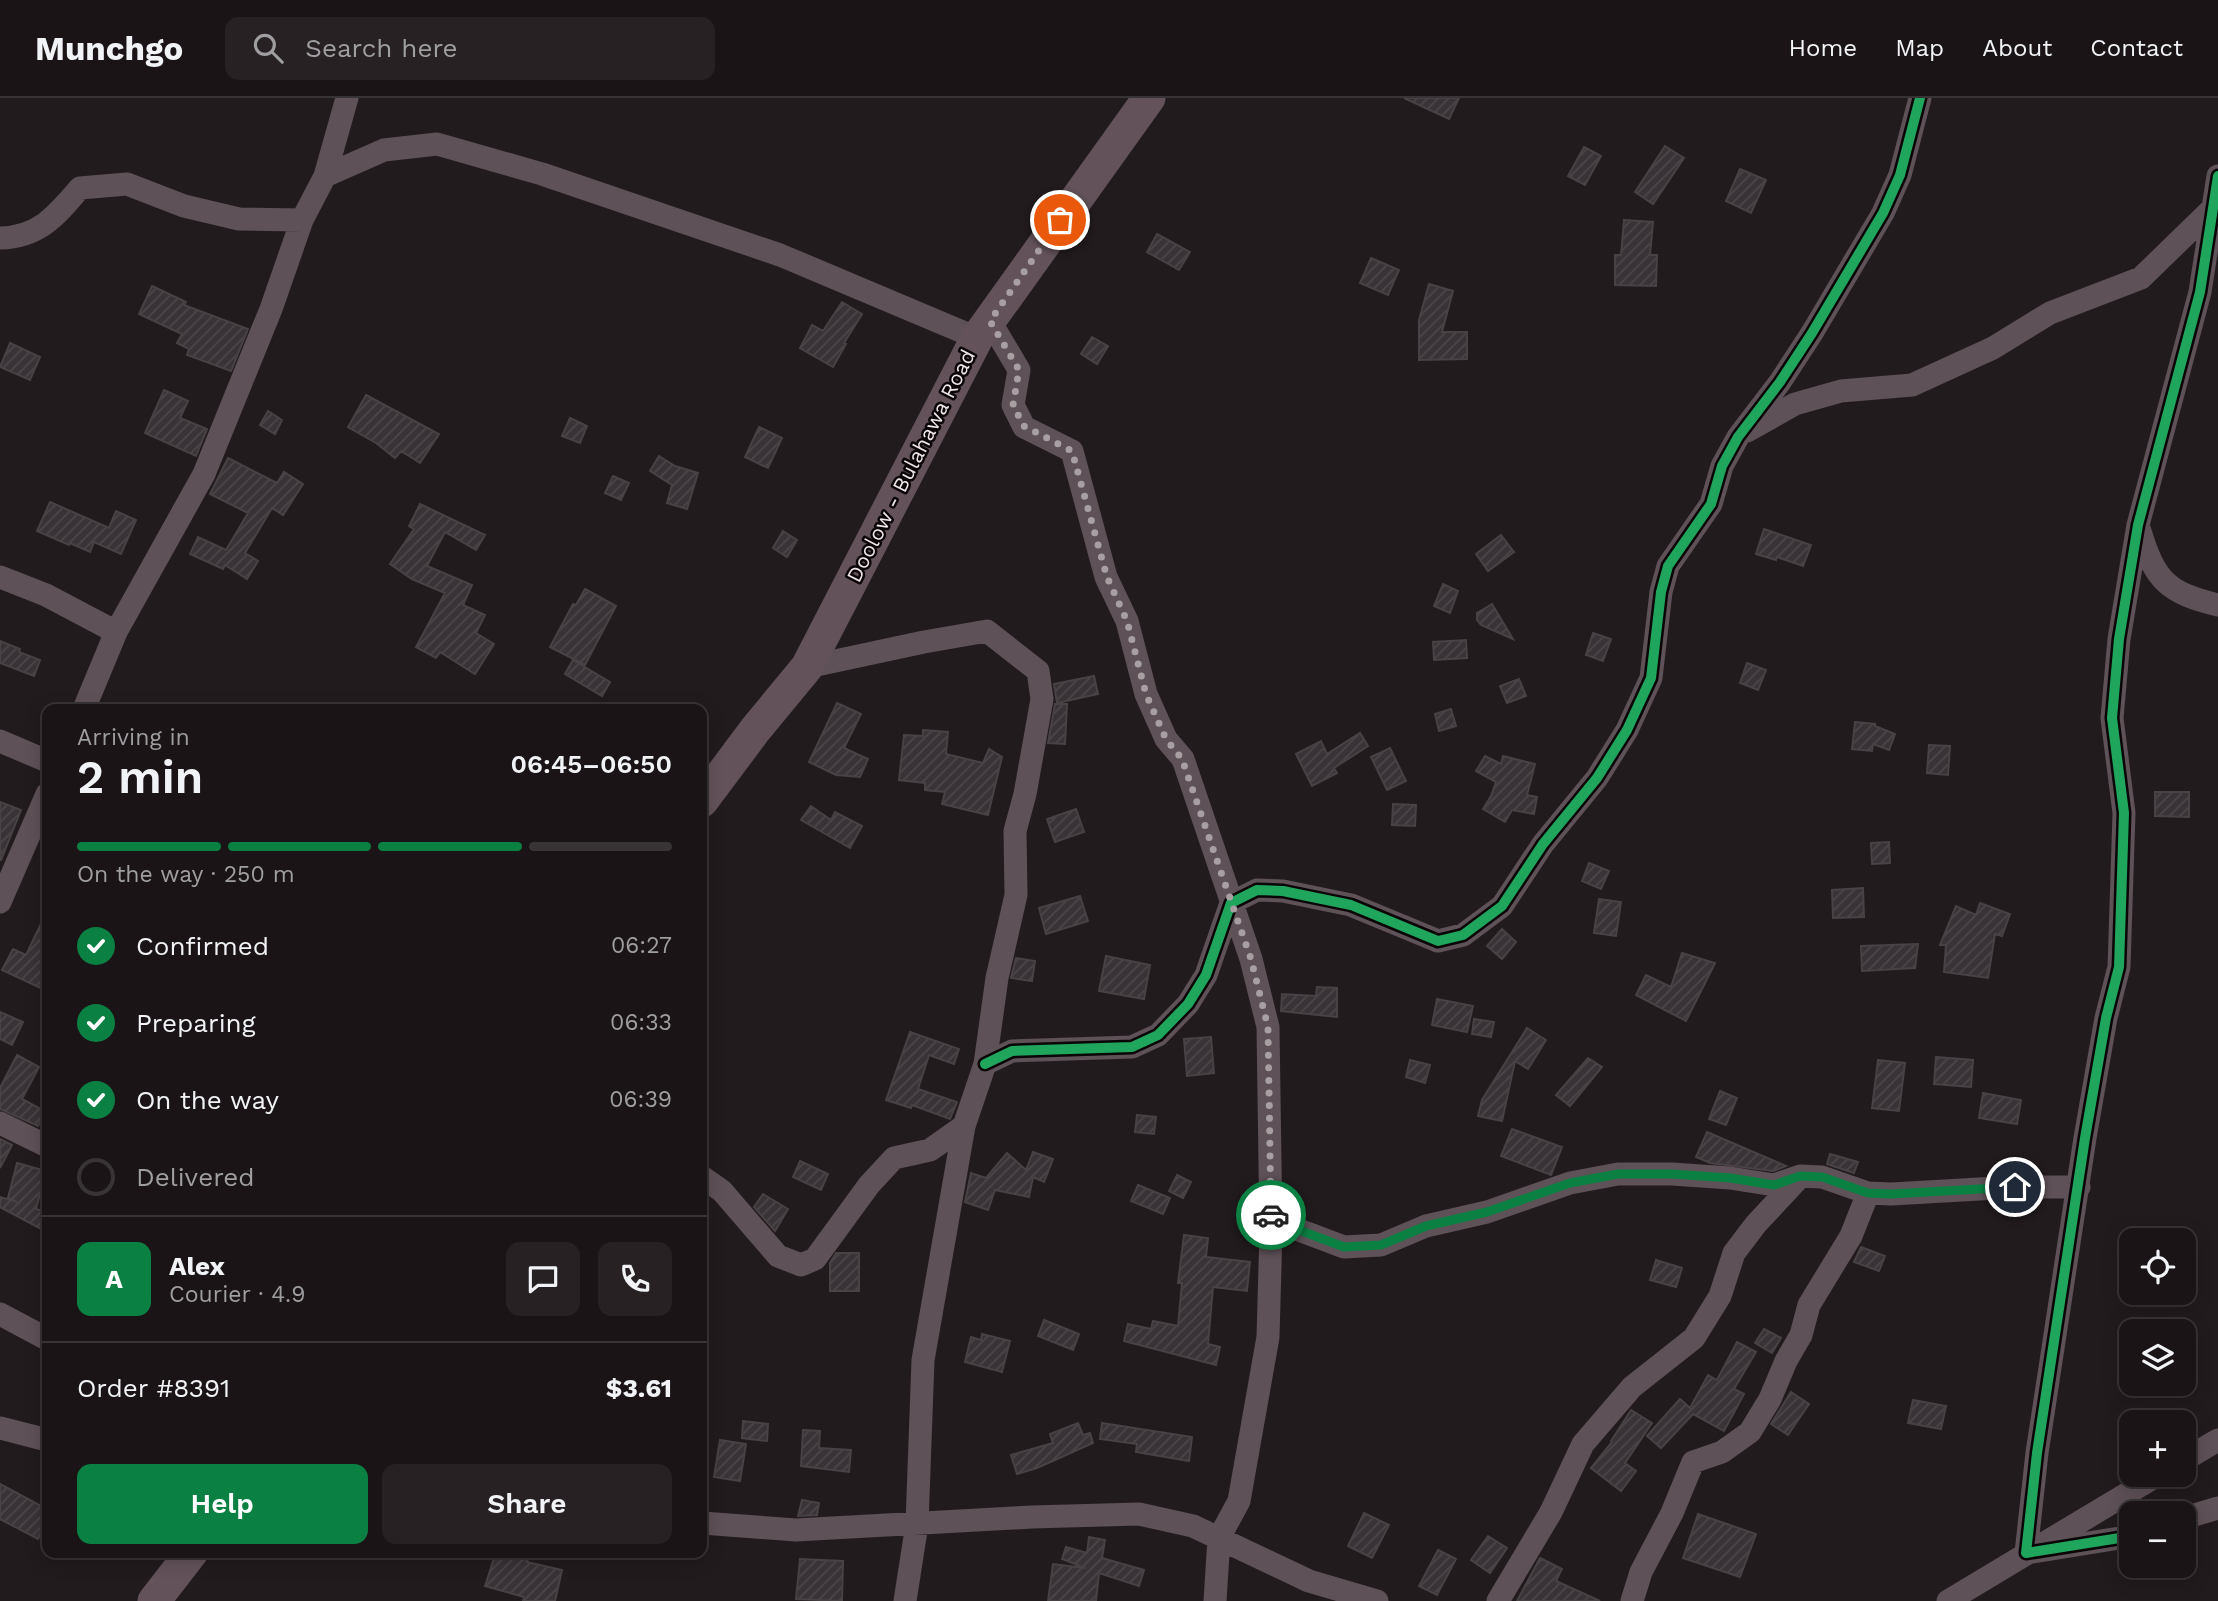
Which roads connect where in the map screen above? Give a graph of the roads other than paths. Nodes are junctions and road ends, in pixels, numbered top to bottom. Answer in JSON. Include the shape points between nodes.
{"nodes":[{"id":1,"x":347,"y":98,"type":"edge"},
{"id":2,"x":1149,"y":98,"type":"edge"},
{"id":3,"x":1920,"y":98,"type":"edge"},
{"id":4,"x":325,"y":176,"type":"junction"},
{"id":5,"x":2218,"y":176,"type":"edge"},
{"id":6,"x":2216,"y":205,"type":"edge"},
{"id":7,"x":302,"y":220,"type":"junction"},
{"id":8,"x":0,"y":238,"type":"edge"},
{"id":9,"x":983,"y":329,"type":"junction"},
{"id":10,"x":1738,"y":437,"type":"junction"},
{"id":11,"x":2138,"y":525,"type":"junction"},
{"id":12,"x":0,"y":576,"type":"edge"},
{"id":13,"x":2218,"y":606,"type":"edge"},
{"id":14,"x":116,"y":632,"type":"junction"},
{"id":15,"x":807,"y":667,"type":"junction"},
{"id":16,"x":86,"y":704,"type":"edge"},
{"id":17,"x":0,"y":741,"type":"edge"},
{"id":18,"x":42,"y":759,"type":"edge"},
{"id":19,"x":707,"y":794,"type":"edge"},
{"id":20,"x":42,"y":805,"type":"edge"},
{"id":21,"x":2,"y":890,"type":"edge"},
{"id":22,"x":1231,"y":903,"type":"junction"},
{"id":23,"x":985,"y":1064,"type":"junction"},
{"id":24,"x":0,"y":1123,"type":"edge"},
{"id":25,"x":964,"y":1126,"type":"junction"},
{"id":26,"x":42,"y":1144,"type":"edge"},
{"id":27,"x":1800,"y":1176,"type":"junction"},
{"id":28,"x":707,"y":1180,"type":"edge"},
{"id":29,"x":2078,"y":1187,"type":"junction"},
{"id":30,"x":1868,"y":1193,"type":"junction"},
{"id":31,"x":1271,"y":1231,"type":"junction"},
{"id":32,"x":0,"y":1314,"type":"edge"},
{"id":33,"x":42,"y":1336,"type":"edge"},
{"id":34,"x":0,"y":1428,"type":"edge"},
{"id":35,"x":42,"y":1439,"type":"edge"},
{"id":36,"x":2218,"y":1440,"type":"edge"},
{"id":37,"x":2196,"y":1453,"type":"edge"},
{"id":38,"x":2138,"y":1487,"type":"edge"},
{"id":39,"x":2218,"y":1508,"type":"edge"},
{"id":40,"x":2196,"y":1514,"type":"edge"},
{"id":41,"x":707,"y":1523,"type":"edge"},
{"id":42,"x":917,"y":1524,"type":"junction"},
{"id":43,"x":1219,"y":1538,"type":"junction"},
{"id":44,"x":2119,"y":1539,"type":"edge"},
{"id":45,"x":2026,"y":1553,"type":"junction"},
{"id":46,"x":187,"y":1558,"type":"edge"},
{"id":47,"x":154,"y":1601,"type":"edge"},
{"id":48,"x":905,"y":1601,"type":"edge"},
{"id":49,"x":1215,"y":1601,"type":"edge"},
{"id":50,"x":1377,"y":1601,"type":"edge"},
{"id":51,"x":1498,"y":1601,"type":"edge"},
{"id":52,"x":1632,"y":1601,"type":"edge"},
{"id":53,"x":1948,"y":1601,"type":"edge"}],
"edges":[{"from":1,"to":4,"type":"street"},
{"from":2,"to":9,"type":"main road","name":"Doolow - Bulahawa Road"},
{"from":3,"to":10,"type":"street","via":[[1900,175],[1883,213],[1780,382]]},
{"from":4,"to":7,"type":"street"},
{"from":4,"to":9,"type":"street","via":[[384,150],[437,144],[542,174]]},
{"from":5,"to":6,"type":"street"},
{"from":6,"to":10,"type":"street","via":[[2141,278],[2050,313],[1993,348],[1912,385],[1841,391],[1796,404]]},
{"from":6,"to":11,"type":"street","via":[[2200,292]]},
{"from":7,"to":8,"type":"street","via":[[239,219],[184,206],[127,184],[80,188],[54,219],[18,238]]},
{"from":7,"to":14,"type":"street","via":[[204,474]]},
{"from":9,"to":15,"type":"main road","name":"Doolow - Bulahawa Road"},
{"from":9,"to":22,"type":"street","via":[[1019,370],[1013,405],[1024,426],[1072,451],[1146,694],[1166,739],[1182,759]]},
{"from":10,"to":22,"type":"street","via":[[1722,466],[1711,504],[1668,566],[1651,677],[1627,730],[1502,906],[1463,935],[1438,941],[1351,905],[1283,891],[1256,890]]},
{"from":11,"to":13,"type":"street","via":[[2147,557],[2166,585]]},
{"from":11,"to":29,"type":"street","via":[[2119,639],[2112,718],[2124,813],[2119,967]]},
{"from":12,"to":14,"type":"street"},
{"from":14,"to":16,"type":"street"},
{"from":15,"to":19,"type":"main road","name":"Doolow - Bulahawa Road"},
{"from":15,"to":23,"type":"street","via":[[987,631],[1038,671],[1042,699],[1015,831],[1016,895],[997,978]]},
{"from":17,"to":18,"type":"street"},
{"from":20,"to":21,"type":"street"},
{"from":22,"to":23,"type":"street","via":[[1206,975],[1158,1035],[1132,1047],[1012,1051]]},
{"from":22,"to":31,"type":"street","via":[[1268,1027]]},
{"from":23,"to":25,"type":"street"},
{"from":24,"to":26,"type":"street"},
{"from":25,"to":28,"type":"street","via":[[930,1150],[894,1158],[814,1259],[801,1265],[778,1255],[722,1191]]},
{"from":25,"to":42,"type":"street","via":[[923,1360]]},
{"from":27,"to":30,"type":"street","via":[[1822,1177]]},
{"from":27,"to":31,"type":"street","via":[[1774,1185],[1730,1178],[1618,1174],[1570,1183],[1487,1212],[1426,1226],[1381,1245],[1344,1247],[1291,1227]]},
{"from":27,"to":51,"type":"street","via":[[1734,1254],[1720,1296],[1694,1338],[1632,1387],[1583,1444],[1551,1512]]},
{"from":29,"to":30,"type":"street"},
{"from":29,"to":45,"type":"street"},
{"from":30,"to":52,"type":"street","via":[[1851,1236],[1809,1306],[1801,1335],[1770,1399],[1750,1432],[1722,1452],[1693,1462]]},
{"from":31,"to":43,"type":"street","via":[[1268,1337],[1239,1501]]},
{"from":32,"to":33,"type":"street"},
{"from":34,"to":35,"type":"street"},
{"from":36,"to":37,"type":"street"},
{"from":38,"to":45,"type":"street"},
{"from":39,"to":40,"type":"street"},
{"from":41,"to":42,"type":"street","via":[[796,1530]]},
{"from":42,"to":43,"type":"street","via":[[1139,1514],[1194,1526]]},
{"from":42,"to":48,"type":"street"},
{"from":43,"to":49,"type":"street"},
{"from":43,"to":50,"type":"street","via":[[1309,1581]]},
{"from":44,"to":45,"type":"street"},
{"from":45,"to":53,"type":"street"},
{"from":46,"to":47,"type":"main road"}]}
